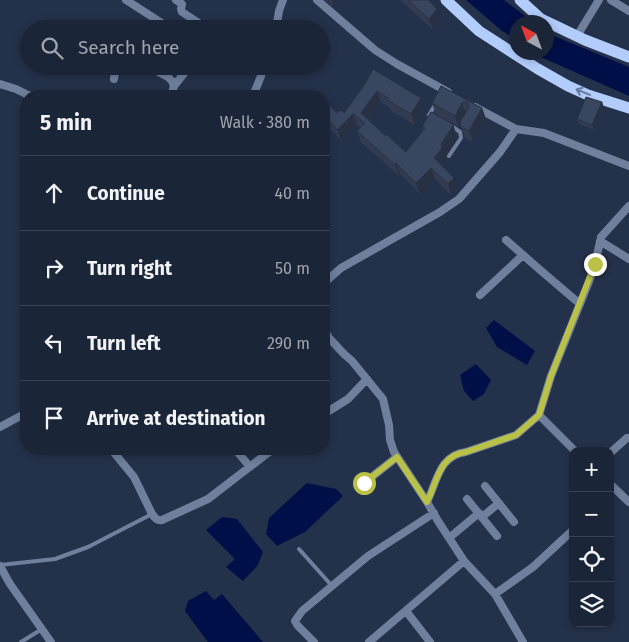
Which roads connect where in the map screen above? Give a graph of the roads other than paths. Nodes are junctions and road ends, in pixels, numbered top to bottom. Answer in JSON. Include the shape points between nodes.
{"nodes":[{"id":1,"x":126,"y":0,"type":"edge"},
{"id":2,"x":176,"y":0,"type":"edge"},
{"id":3,"x":283,"y":0,"type":"edge"},
{"id":4,"x":317,"y":0,"type":"edge"},
{"id":5,"x":446,"y":0,"type":"edge"},
{"id":6,"x":520,"y":0,"type":"edge"},
{"id":7,"x":599,"y":0,"type":"edge"},
{"id":8,"x":611,"y":0,"type":"edge"},
{"id":9,"x":629,"y":11,"type":"edge"},
{"id":10,"x":157,"y":20,"type":"edge"},
{"id":11,"x":194,"y":20,"type":"edge"},
{"id":12,"x":278,"y":20,"type":"edge"},
{"id":13,"x":577,"y":36,"type":"junction"},
{"id":14,"x":629,"y":57,"type":"edge"},
{"id":15,"x":115,"y":75,"type":"edge"},
{"id":16,"x":163,"y":75,"type":"edge"},
{"id":17,"x":183,"y":75,"type":"edge"},
{"id":18,"x":261,"y":75,"type":"edge"},
{"id":19,"x":114,"y":79,"type":"dead end"},
{"id":20,"x":0,"y":84,"type":"edge"},
{"id":21,"x":174,"y":86,"type":"junction"},
{"id":22,"x":173,"y":90,"type":"edge"},
{"id":23,"x":255,"y":90,"type":"edge"},
{"id":24,"x":20,"y":91,"type":"edge"},
{"id":25,"x":452,"y":94,"type":"edge"},
{"id":26,"x":437,"y":100,"type":"edge"},
{"id":27,"x":468,"y":103,"type":"edge"},
{"id":28,"x":629,"y":108,"type":"edge"},
{"id":29,"x":436,"y":119,"type":"edge"},
{"id":30,"x":444,"y":122,"type":"edge"},
{"id":31,"x":516,"y":129,"type":"junction"},
{"id":32,"x":449,"y":156,"type":"dead end"},
{"id":33,"x":629,"y":166,"type":"edge"},
{"id":34,"x":629,"y":206,"type":"edge"},
{"id":35,"x":506,"y":240,"type":"dead end"},
{"id":36,"x":600,"y":240,"type":"junction"},
{"id":37,"x":523,"y":255,"type":"junction"},
{"id":38,"x":629,"y":259,"type":"edge"},
{"id":39,"x":330,"y":278,"type":"edge"},
{"id":40,"x":480,"y":295,"type":"dead end"},
{"id":41,"x":580,"y":304,"type":"junction"},
{"id":42,"x":330,"y":339,"type":"edge"},
{"id":43,"x":367,"y":379,"type":"junction"},
{"id":44,"x":330,"y":410,"type":"edge"},
{"id":45,"x":539,"y":415,"type":"junction"},
{"id":46,"x":20,"y":416,"type":"edge"},
{"id":47,"x":0,"y":427,"type":"edge"},
{"id":48,"x":626,"y":438,"type":"dead end"},
{"id":49,"x":572,"y":447,"type":"edge"},
{"id":50,"x":614,"y":449,"type":"edge"},
{"id":51,"x":116,"y":455,"type":"edge"},
{"id":52,"x":241,"y":455,"type":"edge"},
{"id":53,"x":265,"y":455,"type":"edge"},
{"id":54,"x":397,"y":457,"type":"junction"},
{"id":55,"x":250,"y":467,"type":"junction"},
{"id":56,"x":364,"y":483,"type":"dead end"},
{"id":57,"x":485,"y":486,"type":"dead end"},
{"id":58,"x":614,"y":490,"type":"edge"},
{"id":59,"x":467,"y":499,"type":"dead end"},
{"id":60,"x":427,"y":502,"type":"junction"},
{"id":61,"x":629,"y":502,"type":"edge"},
{"id":62,"x":499,"y":503,"type":"junction"},
{"id":63,"x":434,"y":513,"type":"junction"},
{"id":64,"x":152,"y":514,"type":"junction"},
{"id":65,"x":480,"y":515,"type":"junction"},
{"id":66,"x":514,"y":522,"type":"dead end"},
{"id":67,"x":569,"y":534,"type":"edge"},
{"id":68,"x":497,"y":536,"type":"dead end"},
{"id":69,"x":449,"y":538,"type":"junction"},
{"id":70,"x":299,"y":549,"type":"dead end"},
{"id":71,"x":464,"y":561,"type":"junction"},
{"id":72,"x":0,"y":566,"type":"edge"},
{"id":73,"x":332,"y":586,"type":"junction"},
{"id":74,"x":495,"y":594,"type":"junction"},
{"id":75,"x":406,"y":611,"type":"junction"},
{"id":76,"x":42,"y":629,"type":"junction"},
{"id":77,"x":21,"y":642,"type":"edge"},
{"id":78,"x":51,"y":642,"type":"edge"},
{"id":79,"x":314,"y":642,"type":"edge"},
{"id":80,"x":369,"y":642,"type":"edge"},
{"id":81,"x":430,"y":642,"type":"edge"},
{"id":82,"x":523,"y":642,"type":"edge"}],
"edges":[{"from":1,"to":10,"type":"street"},
{"from":2,"to":11,"type":"street","via":[[182,4],[182,12]]},
{"from":3,"to":12,"type":"street"},
{"from":4,"to":25,"type":"street","via":[[374,50]]},
{"from":28,"to":5,"type":"main road","one_way":true,"via":[[588,95],[538,69],[479,31]]},
{"from":6,"to":13,"type":"main road","via":[[541,19]]},
{"from":7,"to":13,"type":"street"},
{"from":8,"to":9,"type":"street"},
{"from":13,"to":14,"type":"main road"},
{"from":15,"to":19,"type":"street"},
{"from":16,"to":21,"type":"street"},
{"from":17,"to":21,"type":"street"},
{"from":18,"to":23,"type":"street"},
{"from":20,"to":24,"type":"street"},
{"from":21,"to":22,"type":"street"},
{"from":26,"to":29,"type":"lane","via":[[429,115]]},
{"from":27,"to":31,"type":"street"},
{"from":30,"to":32,"type":"lane","via":[[460,132],[461,138]]},
{"from":31,"to":33,"type":"street","via":[[544,133]]},
{"from":31,"to":39,"type":"street","via":[[459,199],[341,268]]},
{"from":34,"to":36,"type":"street"},
{"from":35,"to":37,"type":"street"},
{"from":36,"to":38,"type":"street"},
{"from":36,"to":41,"type":"street"},
{"from":37,"to":40,"type":"street"},
{"from":37,"to":41,"type":"street"},
{"from":41,"to":45,"type":"street"},
{"from":42,"to":43,"type":"street"},
{"from":43,"to":44,"type":"street","via":[[348,399]]},
{"from":43,"to":54,"type":"street","via":[[383,399],[390,440]]},
{"from":45,"to":49,"type":"street"},
{"from":45,"to":60,"type":"street","via":[[516,435],[452,458],[439,470]]},
{"from":46,"to":47,"type":"street"},
{"from":48,"to":50,"type":"street"},
{"from":51,"to":64,"type":"street","via":[[134,477]]},
{"from":52,"to":55,"type":"street"},
{"from":53,"to":55,"type":"street"},
{"from":54,"to":56,"type":"street"},
{"from":54,"to":60,"type":"street"},
{"from":55,"to":64,"type":"street","via":[[208,499],[159,521]]},
{"from":57,"to":62,"type":"street"},
{"from":58,"to":61,"type":"street"},
{"from":59,"to":65,"type":"street"},
{"from":60,"to":63,"type":"street"},
{"from":62,"to":65,"type":"street"},
{"from":62,"to":66,"type":"street"},
{"from":63,"to":69,"type":"street"},
{"from":63,"to":73,"type":"street","via":[[368,556]]},
{"from":64,"to":72,"type":"lane","via":[[88,548],[55,559]]},
{"from":65,"to":68,"type":"street"},
{"from":65,"to":69,"type":"street"},
{"from":67,"to":74,"type":"street","via":[[533,567]]},
{"from":69,"to":71,"type":"street"},
{"from":70,"to":73,"type":"lane"},
{"from":71,"to":74,"type":"street"},
{"from":71,"to":75,"type":"street"},
{"from":72,"to":76,"type":"street"},
{"from":73,"to":79,"type":"street","via":[[295,621]]},
{"from":74,"to":82,"type":"street"},
{"from":75,"to":80,"type":"street"},
{"from":75,"to":81,"type":"street"},
{"from":76,"to":77,"type":"lane"},
{"from":76,"to":78,"type":"street"}]}
